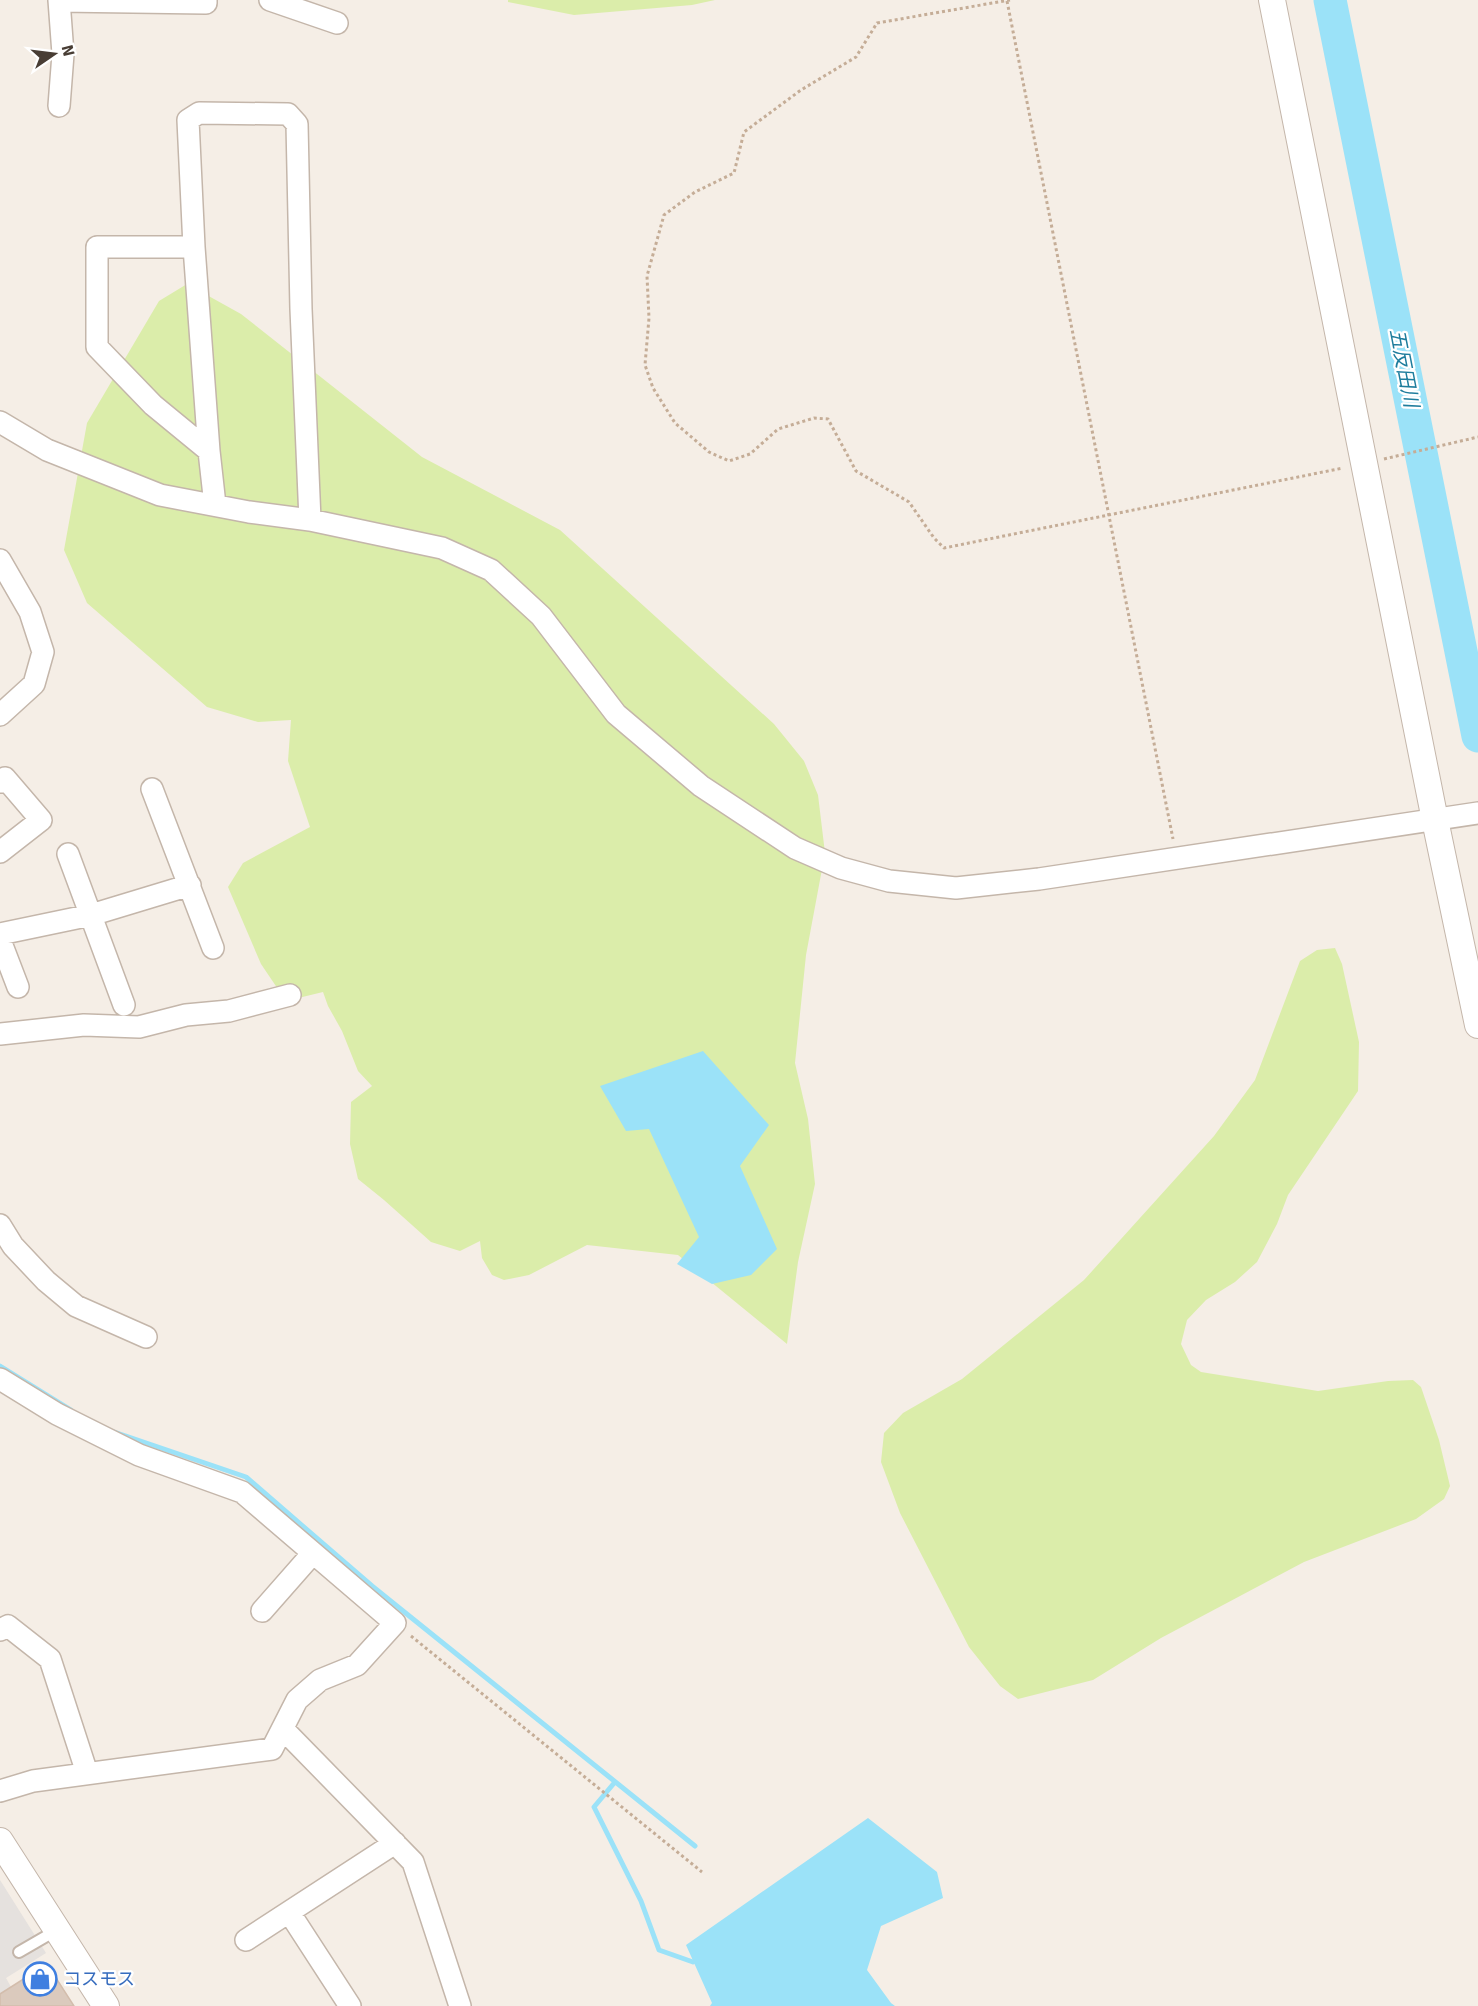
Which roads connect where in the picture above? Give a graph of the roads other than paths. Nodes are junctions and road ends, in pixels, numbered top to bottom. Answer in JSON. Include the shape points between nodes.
{"nodes":[{"id":1,"x":206,"y":0,"type":"edge"},
{"id":2,"x":270,"y":0,"type":"edge"},
{"id":3,"x":1272,"y":0,"type":"edge"},
{"id":4,"x":59,"y":1,"type":"edge"},
{"id":5,"x":337,"y":23,"type":"dead end"},
{"id":6,"x":59,"y":106,"type":"dead end"},
{"id":7,"x":194,"y":247,"type":"junction"},
{"id":8,"x":0,"y":422,"type":"edge"},
{"id":9,"x":209,"y":451,"type":"junction"},
{"id":10,"x":215,"y":505,"type":"junction"},
{"id":11,"x":310,"y":519,"type":"junction"},
{"id":12,"x":0,"y":560,"type":"edge"},
{"id":13,"x":0,"y":715,"type":"edge"},
{"id":14,"x":0,"y":782,"type":"edge"},
{"id":15,"x":152,"y":789,"type":"dead end"},
{"id":16,"x":1478,"y":813,"type":"edge"},
{"id":17,"x":1435,"y":820,"type":"junction"},
{"id":18,"x":0,"y":852,"type":"edge"},
{"id":19,"x":68,"y":854,"type":"dead end"},
{"id":20,"x":190,"y":885,"type":"junction"},
{"id":21,"x":90,"y":915,"type":"junction"},
{"id":22,"x":0,"y":934,"type":"edge"},
{"id":23,"x":0,"y":940,"type":"edge"},
{"id":24,"x":213,"y":948,"type":"dead end"},
{"id":25,"x":18,"y":987,"type":"dead end"},
{"id":26,"x":290,"y":995,"type":"dead end"},
{"id":27,"x":124,"y":1005,"type":"dead end"},
{"id":28,"x":1478,"y":1025,"type":"edge"},
{"id":29,"x":0,"y":1034,"type":"edge"},
{"id":30,"x":0,"y":1225,"type":"edge"},
{"id":31,"x":146,"y":1337,"type":"dead end"},
{"id":32,"x":0,"y":1379,"type":"edge"},
{"id":33,"x":313,"y":1553,"type":"junction"},
{"id":34,"x":262,"y":1611,"type":"dead end"},
{"id":35,"x":0,"y":1630,"type":"edge"},
{"id":36,"x":283,"y":1728,"type":"junction"},
{"id":37,"x":87,"y":1773,"type":"junction"},
{"id":38,"x":0,"y":1791,"type":"edge"},
{"id":39,"x":0,"y":1841,"type":"edge"},
{"id":40,"x":395,"y":1843,"type":"junction"},
{"id":41,"x":289,"y":1912,"type":"junction"},
{"id":42,"x":57,"y":1930,"type":"junction"},
{"id":43,"x":246,"y":1940,"type":"dead end"},
{"id":44,"x":19,"y":1952,"type":"dead end"},
{"id":45,"x":106,"y":2006,"type":"edge"},
{"id":46,"x":350,"y":2006,"type":"edge"},
{"id":47,"x":460,"y":2006,"type":"edge"}],
"edges":[{"from":1,"to":4,"type":"street"},
{"from":2,"to":5,"type":"street"},
{"from":3,"to":17,"type":"street"},
{"from":4,"to":6,"type":"street","via":[[63,54]]},
{"from":7,"to":9,"type":"street"},
{"from":7,"to":9,"type":"street","via":[[97,247],[97,347],[153,405]]},
{"from":7,"to":11,"type":"street","via":[[188,120],[199,113],[288,114],[297,124]]},
{"from":8,"to":10,"type":"street","via":[[47,450],[160,495]]},
{"from":9,"to":10,"type":"street"},
{"from":10,"to":11,"type":"street"},
{"from":11,"to":17,"type":"street","via":[[442,548],[491,570],[541,616],[616,714],[701,786],[795,848],[841,868],[889,880],[956,888]]},
{"from":12,"to":13,"type":"street","via":[[30,612],[43,652],[34,684]]},
{"from":14,"to":18,"type":"street","via":[[5,778],[41,820]]},
{"from":15,"to":20,"type":"street"},
{"from":16,"to":17,"type":"street"},
{"from":17,"to":28,"type":"street"},
{"from":19,"to":21,"type":"street"},
{"from":20,"to":21,"type":"street"},
{"from":20,"to":24,"type":"street"},
{"from":21,"to":22,"type":"street"},
{"from":21,"to":27,"type":"street"},
{"from":23,"to":25,"type":"street"},
{"from":26,"to":29,"type":"street","via":[[229,1011],[186,1015],[139,1027],[84,1025]]},
{"from":30,"to":31,"type":"street","via":[[13,1246],[76,1306]]},
{"from":32,"to":33,"type":"street","via":[[57,1414],[139,1455],[242,1492]]},
{"from":33,"to":34,"type":"street"},
{"from":33,"to":36,"type":"street","via":[[395,1623],[357,1665],[320,1680],[297,1700]]},
{"from":35,"to":37,"type":"street","via":[[8,1626],[50,1659]]},
{"from":36,"to":37,"type":"street","via":[[272,1749]]},
{"from":36,"to":40,"type":"street"},
{"from":37,"to":38,"type":"street","via":[[33,1781]]},
{"from":39,"to":42,"type":"street"},
{"from":40,"to":41,"type":"street"},
{"from":40,"to":47,"type":"street","via":[[413,1862]]},
{"from":41,"to":43,"type":"street"},
{"from":41,"to":46,"type":"street"},
{"from":42,"to":44,"type":"lane"},
{"from":42,"to":45,"type":"street"}]}
